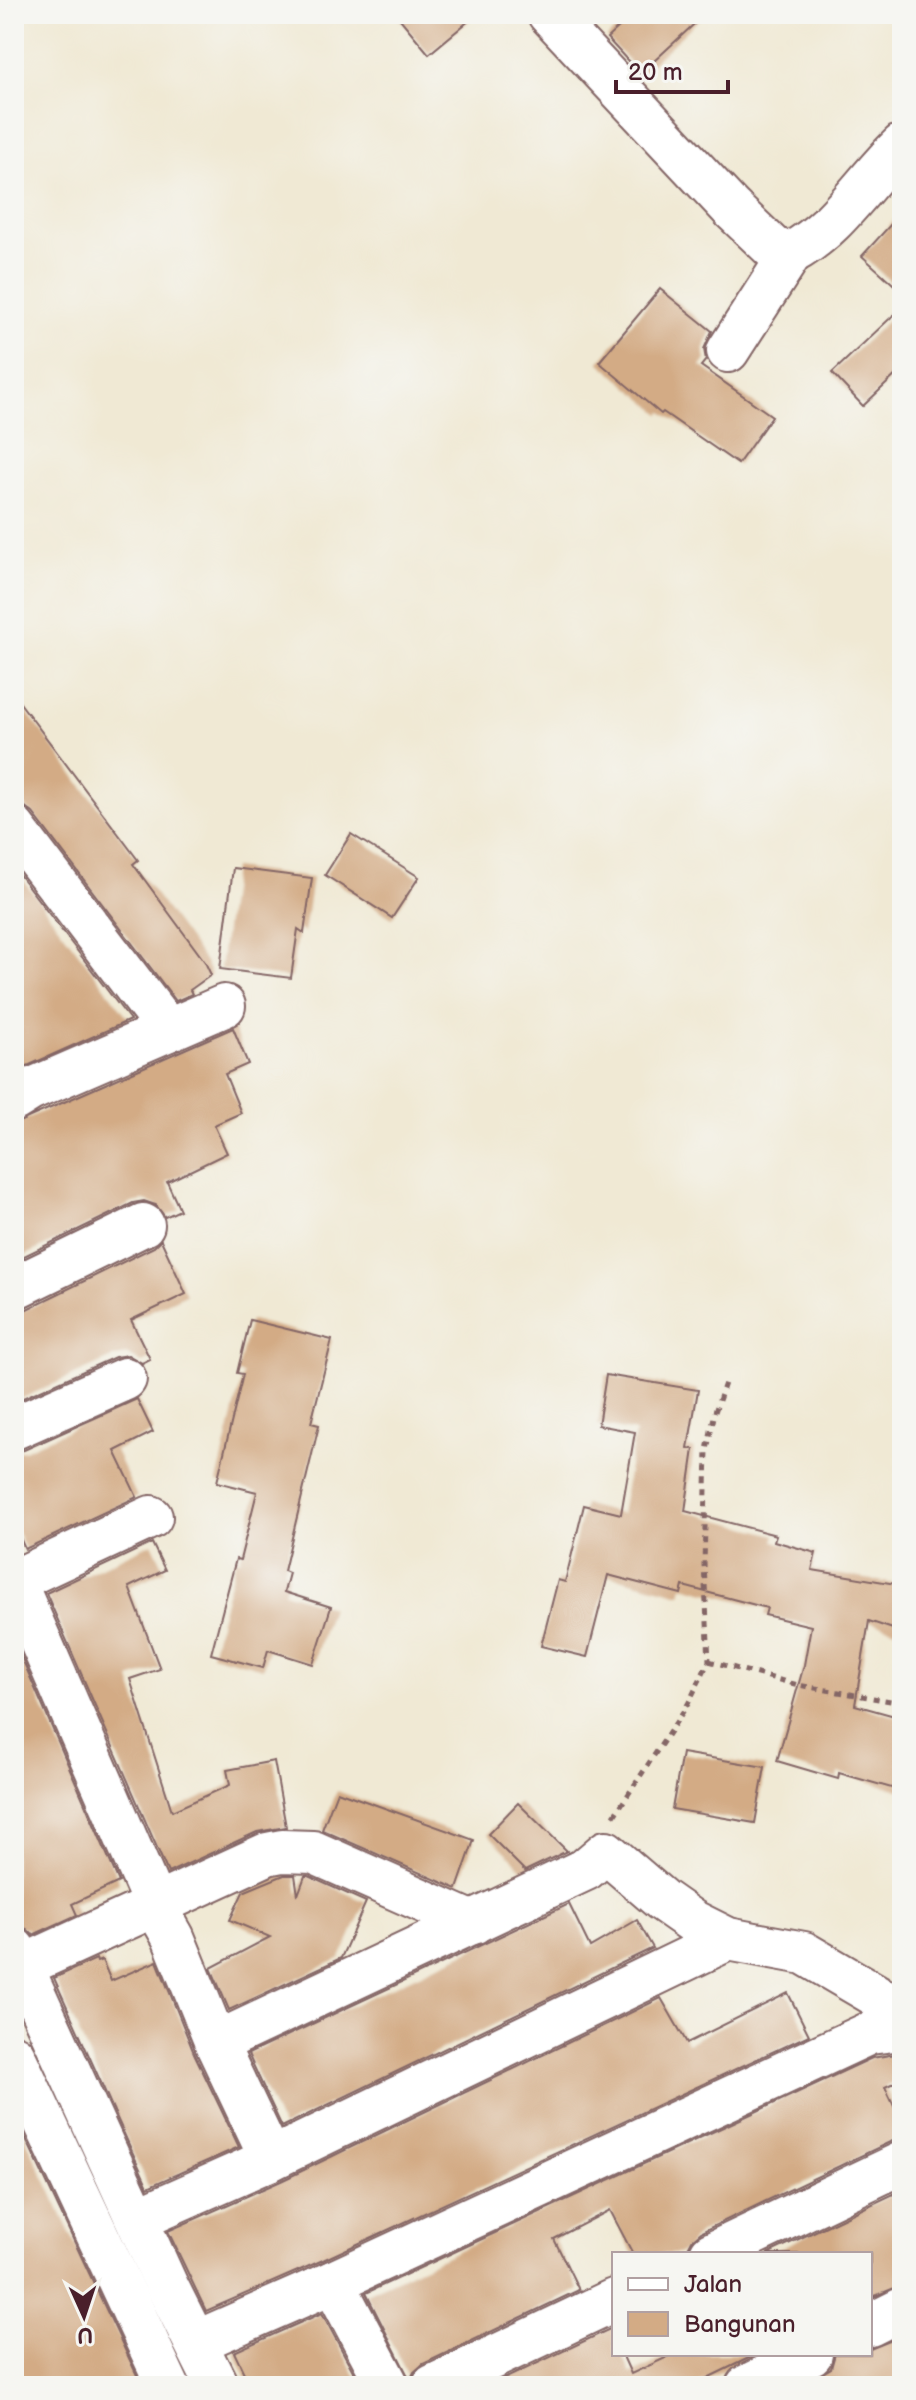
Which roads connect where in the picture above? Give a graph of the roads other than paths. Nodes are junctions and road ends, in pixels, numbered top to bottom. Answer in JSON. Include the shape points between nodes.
{"nodes":[{"id":1,"x":549,"y":14,"type":"edge"},
{"id":2,"x":902,"y":145,"type":"edge"},
{"id":3,"x":791,"y":253,"type":"junction"},
{"id":4,"x":728,"y":351,"type":"dead end"},
{"id":5,"x":14,"y":828,"type":"edge"},
{"id":6,"x":224,"y":1006,"type":"dead end"},
{"id":7,"x":168,"y":1030,"type":"junction"},
{"id":8,"x":19,"y":1085,"type":"edge"},
{"id":9,"x":143,"y":1225,"type":"dead end"},
{"id":10,"x":14,"y":1288,"type":"edge"},
{"id":11,"x":125,"y":1379,"type":"dead end"},
{"id":12,"x":14,"y":1428,"type":"edge"},
{"id":13,"x":151,"y":1517,"type":"dead end"},
{"id":14,"x":14,"y":1581,"type":"edge"},
{"id":15,"x":156,"y":1907,"type":"junction"},
{"id":16,"x":473,"y":1923,"type":"junction"},
{"id":17,"x":728,"y":1939,"type":"junction"},
{"id":18,"x":16,"y":1962,"type":"edge"},
{"id":19,"x":902,"y":2015,"type":"edge"},
{"id":20,"x":902,"y":2029,"type":"edge"},
{"id":21,"x":216,"y":2043,"type":"junction"},
{"id":22,"x":14,"y":2056,"type":"edge"},
{"id":23,"x":271,"y":2159,"type":"junction"},
{"id":24,"x":902,"y":2163,"type":"edge"},
{"id":25,"x":138,"y":2218,"type":"junction"},
{"id":26,"x":715,"y":2252,"type":"edge"},
{"id":27,"x":333,"y":2282,"type":"junction"},
{"id":28,"x":612,"y":2301,"type":"edge"},
{"id":29,"x":902,"y":2309,"type":"edge"},
{"id":30,"x":872,"y":2324,"type":"edge"},
{"id":31,"x":196,"y":2342,"type":"junction"},
{"id":32,"x":807,"y":2356,"type":"edge"},
{"id":33,"x":168,"y":2386,"type":"edge"},
{"id":34,"x":217,"y":2386,"type":"edge"},
{"id":35,"x":388,"y":2386,"type":"edge"},
{"id":36,"x":433,"y":2386,"type":"edge"},
{"id":37,"x":747,"y":2386,"type":"edge"}],
"edges":[{"from":1,"to":3,"type":"street","via":[[732,209],[774,249]]},
{"from":2,"to":3,"type":"street","via":[[842,214],[812,242]]},
{"from":3,"to":4,"type":"street"},
{"from":5,"to":7,"type":"street"},
{"from":6,"to":7,"type":"street"},
{"from":7,"to":8,"type":"street"},
{"from":9,"to":10,"type":"street"},
{"from":11,"to":12,"type":"street"},
{"from":13,"to":14,"type":"street"},
{"from":14,"to":15,"type":"street"},
{"from":15,"to":16,"type":"street","via":[[267,1854],[313,1852]]},
{"from":15,"to":18,"type":"street"},
{"from":15,"to":21,"type":"street"},
{"from":16,"to":17,"type":"street","via":[[586,1869],[606,1852],[662,1900]]},
{"from":16,"to":21,"type":"street"},
{"from":17,"to":19,"type":"street","via":[[804,1953]]},
{"from":17,"to":23,"type":"street"},
{"from":18,"to":25,"type":"street"},
{"from":20,"to":27,"type":"street","via":[[870,2033]]},
{"from":21,"to":23,"type":"street"},
{"from":22,"to":33,"type":"street"},
{"from":23,"to":25,"type":"street"},
{"from":24,"to":26,"type":"street"},
{"from":25,"to":31,"type":"street"},
{"from":27,"to":31,"type":"street"},
{"from":27,"to":35,"type":"street"},
{"from":28,"to":36,"type":"street"},
{"from":29,"to":30,"type":"street"},
{"from":31,"to":34,"type":"street"},
{"from":32,"to":37,"type":"street"}]}
